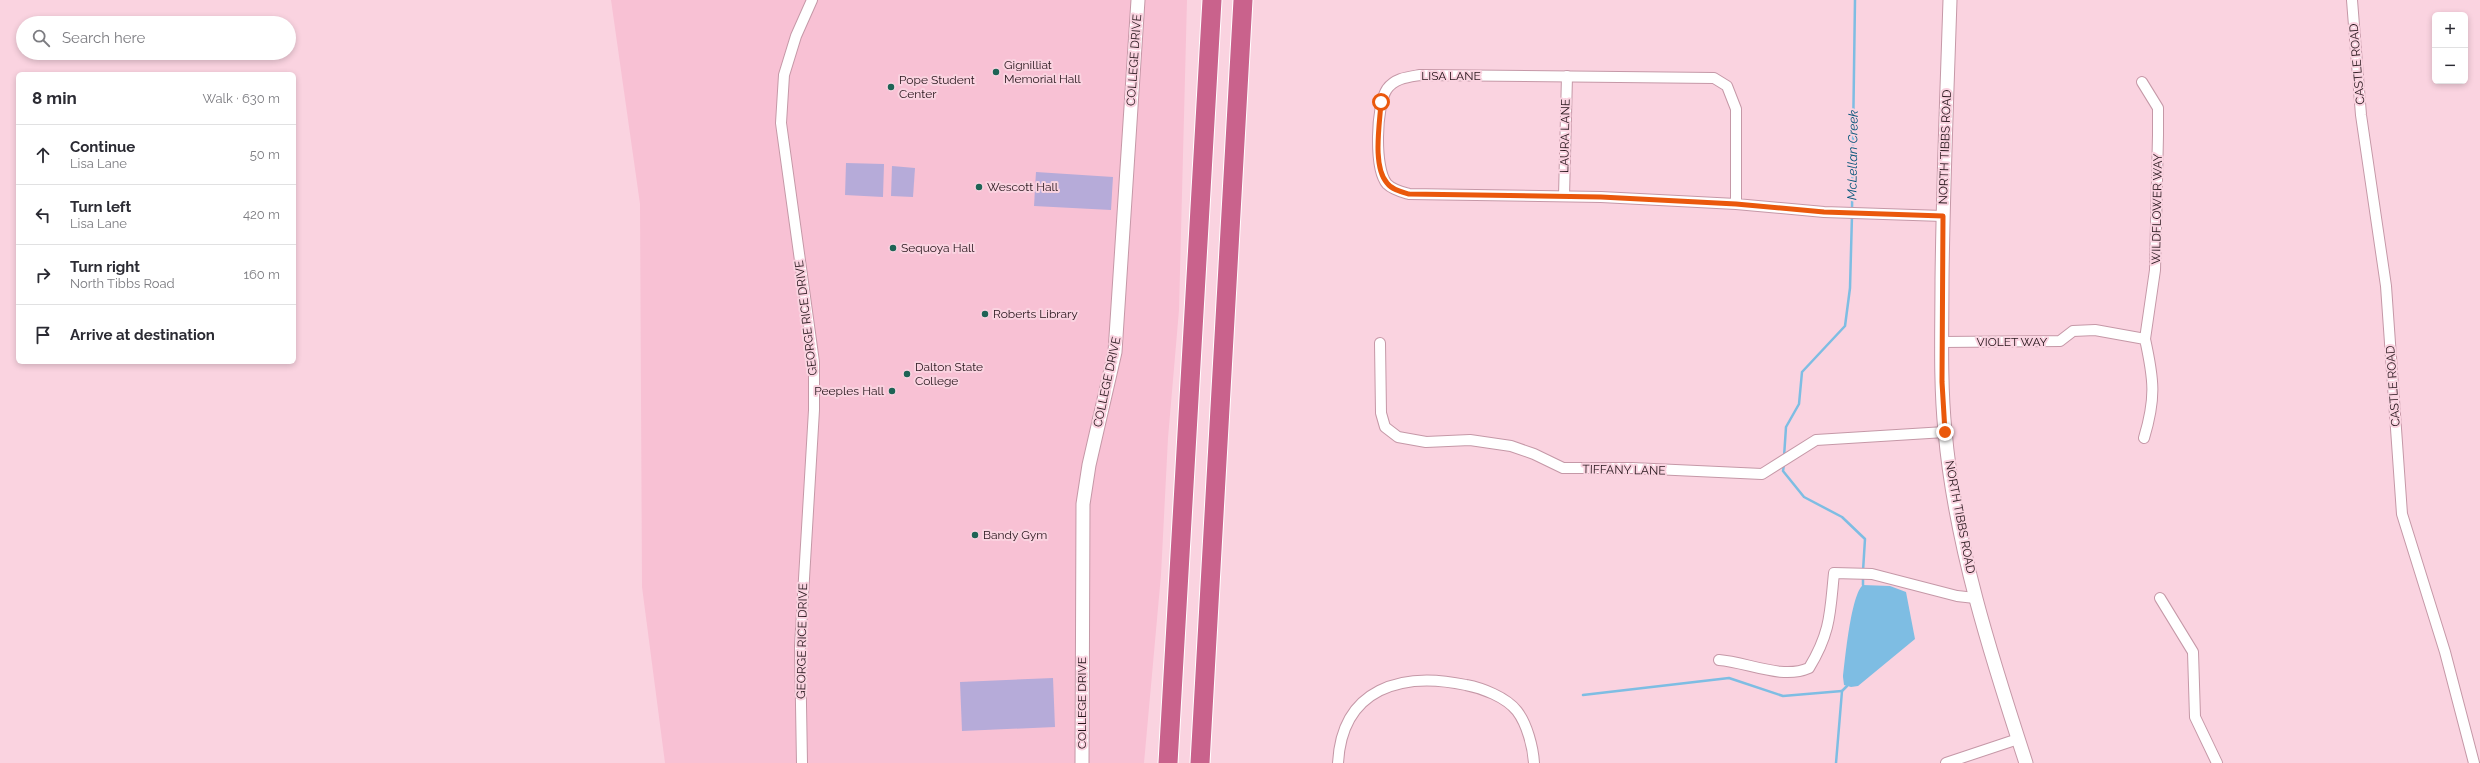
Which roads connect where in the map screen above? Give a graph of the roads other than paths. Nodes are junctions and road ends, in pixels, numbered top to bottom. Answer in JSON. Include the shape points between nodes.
{"nodes":[{"id":1,"x":812,"y":0,"type":"edge"},
{"id":2,"x":1138,"y":0,"type":"edge"},
{"id":3,"x":1212,"y":0,"type":"edge"},
{"id":4,"x":1243,"y":0,"type":"edge"},
{"id":5,"x":1950,"y":0,"type":"edge"},
{"id":6,"x":2352,"y":0,"type":"edge"},
{"id":7,"x":1567,"y":76,"type":"junction"},
{"id":8,"x":2142,"y":82,"type":"dead end"},
{"id":9,"x":1564,"y":196,"type":"junction"},
{"id":10,"x":1736,"y":204,"type":"junction"},
{"id":11,"x":1943,"y":216,"type":"junction"},
{"id":12,"x":2145,"y":339,"type":"junction"},
{"id":13,"x":1942,"y":342,"type":"junction"},
{"id":14,"x":1380,"y":343,"type":"dead end"},
{"id":15,"x":1945,"y":432,"type":"junction"},
{"id":16,"x":2144,"y":438,"type":"dead end"},
{"id":17,"x":1975,"y":598,"type":"junction"},
{"id":18,"x":2160,"y":598,"type":"dead end"},
{"id":19,"x":1719,"y":660,"type":"dead end"},
{"id":20,"x":2018,"y":739,"type":"junction"},
{"id":21,"x":802,"y":763,"type":"edge"},
{"id":22,"x":1082,"y":763,"type":"edge"},
{"id":23,"x":1168,"y":763,"type":"edge"},
{"id":24,"x":1200,"y":763,"type":"edge"},
{"id":25,"x":1338,"y":763,"type":"edge"},
{"id":26,"x":1534,"y":763,"type":"edge"},
{"id":27,"x":1946,"y":763,"type":"edge"},
{"id":28,"x":2026,"y":763,"type":"edge"},
{"id":29,"x":2216,"y":763,"type":"edge"},
{"id":30,"x":2474,"y":763,"type":"edge"}],
"edges":[{"from":1,"to":21,"type":"street","name":"GEORGE RICE DRIVE","via":[[786,67],[781,122],[814,362],[814,410],[800,646]]},
{"from":2,"to":22,"type":"street","name":"COLLEGE DRIVE","via":[[1117,338],[1083,504]]},
{"from":3,"to":23,"type":"highway"},
{"from":4,"to":24,"type":"highway"},
{"from":5,"to":11,"type":"street","name":"NORTH TIBBS ROAD"},
{"from":6,"to":30,"type":"street","name":"CASTLE ROAD","via":[[2360,108],[2386,286],[2402,514],[2444,652]]},
{"from":7,"to":9,"type":"street","name":"LAURA LANE"},
{"from":7,"to":9,"type":"street","name":"LISA LANE","via":[[1420,75],[1398,79],[1388,88],[1381,102],[1378,150],[1380,170],[1387,184],[1409,194]]},
{"from":7,"to":10,"type":"street","name":"LISA LANE","via":[[1685,76],[1714,78],[1727,86],[1736,109]]},
{"from":8,"to":12,"type":"street","name":"WILDFLOWER WAY","via":[[2158,108],[2155,270]]},
{"from":9,"to":10,"type":"street","name":"LISA LANE"},
{"from":10,"to":11,"type":"street","name":"LISA LANE","via":[[1824,212]]},
{"from":11,"to":13,"type":"street","name":"NORTH TIBBS ROAD"},
{"from":12,"to":13,"type":"street","name":"VIOLET WAY","via":[[2095,330],[2073,331],[2060,341]]},
{"from":12,"to":16,"type":"street","via":[[2154,388],[2152,410]]},
{"from":13,"to":15,"type":"street","name":"NORTH TIBBS ROAD"},
{"from":14,"to":15,"type":"street","name":"TIFFANY LANE","via":[[1381,414],[1385,427],[1398,437],[1426,442],[1470,440],[1511,446],[1563,468],[1632,468],[1762,474],[1816,440]]},
{"from":15,"to":17,"type":"street","name":"NORTH TIBBS ROAD","via":[[1952,488]]},
{"from":17,"to":19,"type":"street","via":[[1957,596],[1872,574],[1834,573],[1831,613],[1826,634],[1809,668],[1783,672]]},
{"from":17,"to":20,"type":"street","name":"NORTH TIBBS ROAD"},
{"from":18,"to":29,"type":"street","via":[[2193,652],[2195,717]]},
{"from":20,"to":27,"type":"street"},
{"from":20,"to":28,"type":"street","name":"NORTH TIBBS ROAD"},
{"from":25,"to":26,"type":"street","via":[[1345,724],[1355,709],[1386,687],[1403,681],[1432,680],[1480,688],[1517,711],[1527,735]]}]}
